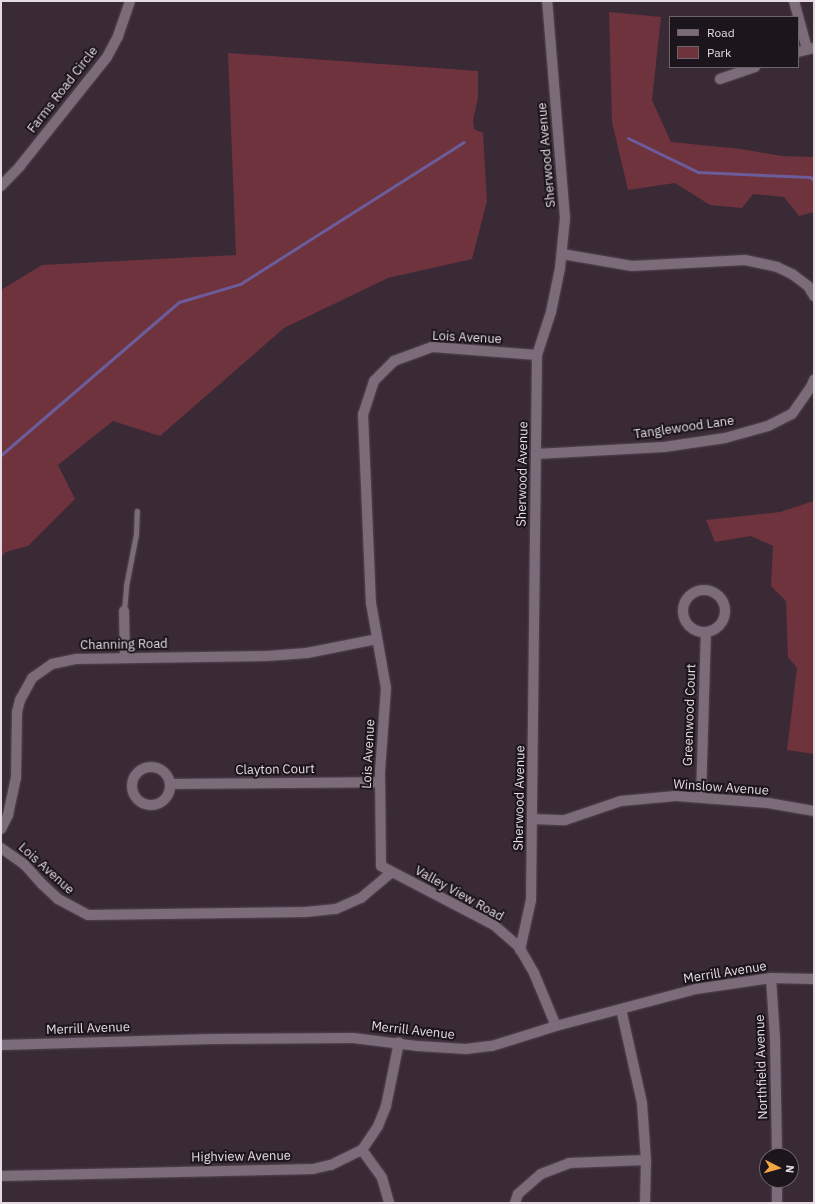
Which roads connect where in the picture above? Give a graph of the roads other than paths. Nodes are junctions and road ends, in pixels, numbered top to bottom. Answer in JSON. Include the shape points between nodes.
{"nodes":[{"id":1,"x":130,"y":1,"type":"edge"},
{"id":2,"x":547,"y":1,"type":"edge"},
{"id":3,"x":794,"y":1,"type":"edge"},
{"id":4,"x":798,"y":16,"type":"edge"},
{"id":5,"x":799,"y":21,"type":"edge"},
{"id":6,"x":806,"y":50,"type":"edge"},
{"id":7,"x":752,"y":68,"type":"edge"},
{"id":8,"x":720,"y":79,"type":"dead end"},
{"id":9,"x":2,"y":182,"type":"edge"},
{"id":10,"x":562,"y":254,"type":"junction"},
{"id":11,"x":814,"y":296,"type":"edge"},
{"id":12,"x":537,"y":356,"type":"junction"},
{"id":13,"x":814,"y":380,"type":"edge"},
{"id":14,"x":536,"y":454,"type":"junction"},
{"id":15,"x":137,"y":511,"type":"dead end"},
{"id":16,"x":124,"y":611,"type":"joint"},
{"id":17,"x":706,"y":632,"type":"junction"},
{"id":18,"x":377,"y":639,"type":"junction"},
{"id":19,"x":125,"y":658,"type":"junction"},
{"id":20,"x":380,"y":782,"type":"junction"},
{"id":21,"x":170,"y":784,"type":"dead end"},
{"id":22,"x":700,"y":798,"type":"junction"},
{"id":23,"x":814,"y":811,"type":"edge"},
{"id":24,"x":532,"y":819,"type":"junction"},
{"id":25,"x":1,"y":829,"type":"edge"},
{"id":26,"x":1,"y":848,"type":"edge"},
{"id":27,"x":392,"y":872,"type":"junction"},
{"id":28,"x":520,"y":950,"type":"junction"},
{"id":29,"x":771,"y":978,"type":"junction"},
{"id":30,"x":814,"y":979,"type":"edge"},
{"id":31,"x":621,"y":1009,"type":"junction"},
{"id":32,"x":556,"y":1026,"type":"junction"},
{"id":33,"x":399,"y":1042,"type":"junction"},
{"id":34,"x":1,"y":1045,"type":"edge"},
{"id":35,"x":777,"y":1148,"type":"edge"},
{"id":36,"x":362,"y":1150,"type":"junction"},
{"id":37,"x":646,"y":1160,"type":"junction"},
{"id":38,"x":1,"y":1176,"type":"edge"},
{"id":39,"x":777,"y":1188,"type":"edge"},
{"id":40,"x":389,"y":1203,"type":"edge"},
{"id":41,"x":515,"y":1203,"type":"edge"},
{"id":42,"x":646,"y":1203,"type":"edge"},
{"id":43,"x":777,"y":1203,"type":"edge"}],
"edges":[{"from":1,"to":9,"type":"street","name":"Farms Road Circle","via":[[118,36],[107,57],[66,110]]},
{"from":2,"to":10,"type":"street","name":"Sherwood Avenue","via":[[565,218]]},
{"from":3,"to":4,"type":"street"},
{"from":5,"to":6,"type":"street"},
{"from":7,"to":8,"type":"street"},
{"from":10,"to":11,"type":"street","via":[[632,266],[745,260],[777,267],[792,274],[808,286]]},
{"from":10,"to":12,"type":"street","name":"Sherwood Avenue","via":[[551,312]]},
{"from":12,"to":14,"type":"street","name":"Sherwood Avenue"},
{"from":12,"to":18,"type":"street","name":"Lois Avenue","via":[[432,347],[394,361],[374,381],[364,414],[371,603]]},
{"from":13,"to":14,"type":"street","name":"Tanglewood Lane","via":[[792,414],[768,426],[732,436],[664,447]]},
{"from":14,"to":24,"type":"street","name":"Sherwood Avenue"},
{"from":15,"to":16,"type":"lane"},
{"from":16,"to":19,"type":"street"},
{"from":17,"to":17,"type":"street","via":[[718,627],[725,614],[718,595],[705,590],[698,591],[688,599],[684,612],[688,624],[693,629]]},
{"from":17,"to":22,"type":"street","name":"Greenwood Court"},
{"from":18,"to":19,"type":"street","name":"Channing Road","via":[[307,653]]},
{"from":18,"to":20,"type":"street","name":"Lois Avenue","via":[[386,688]]},
{"from":19,"to":25,"type":"street","name":"Channing Road","via":[[64,660],[42,670],[29,683],[17,712],[16,778],[8,815]]},
{"from":20,"to":21,"type":"street","name":"Clayton Court"},
{"from":20,"to":27,"type":"street","name":"Lois Avenue","via":[[381,866]]},
{"from":22,"to":23,"type":"street","name":"Winslow Avenue","via":[[768,803]]},
{"from":22,"to":24,"type":"street","name":"Winslow Avenue","via":[[676,796],[621,801],[565,820]]},
{"from":24,"to":28,"type":"street","name":"Sherwood Avenue","via":[[532,900]]},
{"from":26,"to":27,"type":"street","name":"Lois Avenue","via":[[24,864],[58,900],[88,915],[336,910],[361,898]]},
{"from":27,"to":28,"type":"street","name":"Valley View Road","via":[[494,925]]},
{"from":28,"to":32,"type":"street","name":"Valley View Road","via":[[534,973]]},
{"from":29,"to":30,"type":"street","name":"Merrill Avenue"},
{"from":29,"to":31,"type":"street","name":"Merrill Avenue","via":[[696,989]]},
{"from":29,"to":35,"type":"street","name":"Northfield Avenue"},
{"from":31,"to":32,"type":"street","name":"Merrill Avenue"},
{"from":31,"to":37,"type":"street","via":[[642,1102]]},
{"from":32,"to":33,"type":"street","name":"Merrill Avenue","via":[[492,1046],[466,1049],[437,1048]]},
{"from":33,"to":34,"type":"street","name":"Merrill Avenue","via":[[345,1038],[212,1039]]},
{"from":33,"to":36,"type":"street","via":[[386,1106],[378,1126]]},
{"from":36,"to":38,"type":"street","name":"Highview Avenue","via":[[331,1165],[313,1169]]},
{"from":36,"to":40,"type":"street","via":[[382,1178]]},
{"from":37,"to":41,"type":"street","via":[[569,1164],[541,1174],[518,1194]]},
{"from":37,"to":42,"type":"street"},
{"from":39,"to":43,"type":"street"}]}
